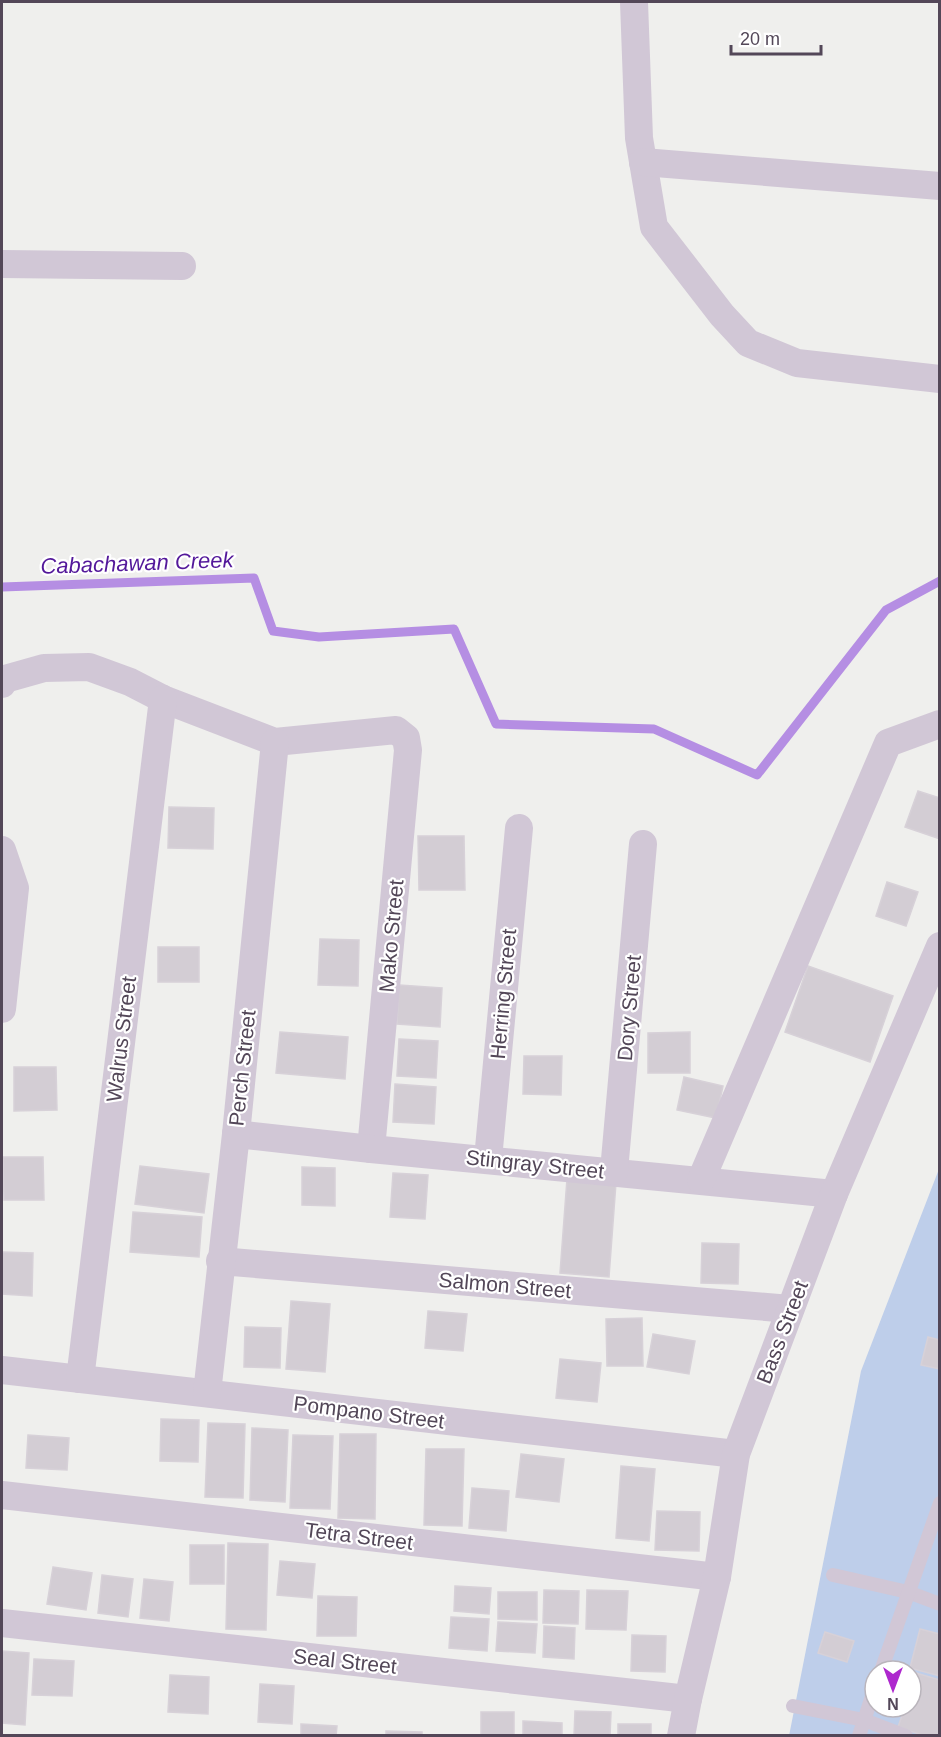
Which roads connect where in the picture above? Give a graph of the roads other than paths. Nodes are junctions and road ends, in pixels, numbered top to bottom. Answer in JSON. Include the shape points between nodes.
{"nodes":[{"id":1,"x":634,"y":2,"type":"edge"},
{"id":2,"x":643,"y":162,"type":"junction"},
{"id":3,"x":939,"y":186,"type":"edge"},
{"id":4,"x":2,"y":264,"type":"edge"},
{"id":5,"x":182,"y":266,"type":"dead end"},
{"id":6,"x":939,"y":379,"type":"edge"},
{"id":7,"x":2,"y":684,"type":"edge"},
{"id":8,"x":163,"y":699,"type":"junction"},
{"id":9,"x":939,"y":724,"type":"edge"},
{"id":10,"x":275,"y":741,"type":"junction"},
{"id":11,"x":519,"y":828,"type":"dead end"},
{"id":12,"x":643,"y":844,"type":"dead end"},
{"id":13,"x":2,"y":850,"type":"edge"},
{"id":14,"x":939,"y":946,"type":"edge"},
{"id":15,"x":2,"y":1009,"type":"edge"},
{"id":16,"x":236,"y":1134,"type":"junction"},
{"id":17,"x":371,"y":1149,"type":"junction"},
{"id":18,"x":488,"y":1159,"type":"junction"},
{"id":19,"x":614,"y":1172,"type":"junction"},
{"id":20,"x":701,"y":1180,"type":"junction"},
{"id":21,"x":834,"y":1194,"type":"junction"},
{"id":22,"x":220,"y":1261,"type":"junction"},
{"id":23,"x":790,"y":1309,"type":"junction"},
{"id":24,"x":2,"y":1370,"type":"edge"},
{"id":25,"x":80,"y":1379,"type":"junction"},
{"id":26,"x":207,"y":1394,"type":"junction"},
{"id":27,"x":736,"y":1454,"type":"junction"},
{"id":28,"x":2,"y":1495,"type":"edge"},
{"id":29,"x":939,"y":1503,"type":"edge"},
{"id":30,"x":833,"y":1575,"type":"dead end"},
{"id":31,"x":717,"y":1578,"type":"junction"},
{"id":32,"x":908,"y":1592,"type":"junction"},
{"id":33,"x":939,"y":1604,"type":"edge"},
{"id":34,"x":2,"y":1623,"type":"edge"},
{"id":35,"x":885,"y":1659,"type":"edge"},
{"id":36,"x":688,"y":1699,"type":"junction"},
{"id":37,"x":793,"y":1706,"type":"dead end"},
{"id":38,"x":864,"y":1720,"type":"junction"},
{"id":39,"x":681,"y":1736,"type":"edge"},
{"id":40,"x":859,"y":1736,"type":"edge"},
{"id":41,"x":906,"y":1736,"type":"edge"}],
"edges":[{"from":1,"to":2,"type":"street"},
{"from":2,"to":3,"type":"street"},
{"from":2,"to":6,"type":"street","via":[[654,227],[748,343],[797,363]]},
{"from":4,"to":5,"type":"street"},
{"from":7,"to":8,"type":"street","via":[[5,679],[44,668],[89,667]]},
{"from":8,"to":10,"type":"street"},
{"from":8,"to":25,"type":"street","name":"Walrus Street"},
{"from":9,"to":20,"type":"street","via":[[888,743]]},
{"from":10,"to":16,"type":"street","name":"Perch Street"},
{"from":10,"to":17,"type":"street","name":"Mako Street","via":[[396,730],[406,738],[408,750]]},
{"from":11,"to":18,"type":"street","name":"Herring Street"},
{"from":12,"to":19,"type":"street","name":"Dory Street"},
{"from":13,"to":15,"type":"street","via":[[15,888]]},
{"from":14,"to":21,"type":"street","name":"Bass Street"},
{"from":16,"to":17,"type":"street","name":"Stingray Street"},
{"from":16,"to":22,"type":"street","name":"Perch Street"},
{"from":17,"to":18,"type":"street","name":"Stingray Street"},
{"from":18,"to":19,"type":"street","name":"Stingray Street"},
{"from":19,"to":20,"type":"street","name":"Stingray Street"},
{"from":20,"to":21,"type":"street","name":"Stingray Street"},
{"from":21,"to":23,"type":"street","name":"Bass Street"},
{"from":22,"to":23,"type":"street","name":"Salmon Street"},
{"from":22,"to":26,"type":"street","name":"Perch Street"},
{"from":23,"to":27,"type":"street","name":"Bass Street"},
{"from":24,"to":25,"type":"street","name":"Pompano Street"},
{"from":25,"to":26,"type":"street","name":"Pompano Street"},
{"from":26,"to":27,"type":"street","name":"Pompano Street"},
{"from":27,"to":31,"type":"street","name":"Bass Street"},
{"from":28,"to":31,"type":"street","name":"Tetra Street"},
{"from":29,"to":32,"type":"lane"},
{"from":30,"to":32,"type":"lane"},
{"from":31,"to":36,"type":"street","name":"Bass Street"},
{"from":32,"to":33,"type":"lane"},
{"from":32,"to":35,"type":"lane"},
{"from":34,"to":36,"type":"street","name":"Seal Street"},
{"from":36,"to":39,"type":"street","name":"Bass Street"},
{"from":37,"to":38,"type":"lane"},
{"from":38,"to":40,"type":"lane"},
{"from":38,"to":41,"type":"lane"}]}
